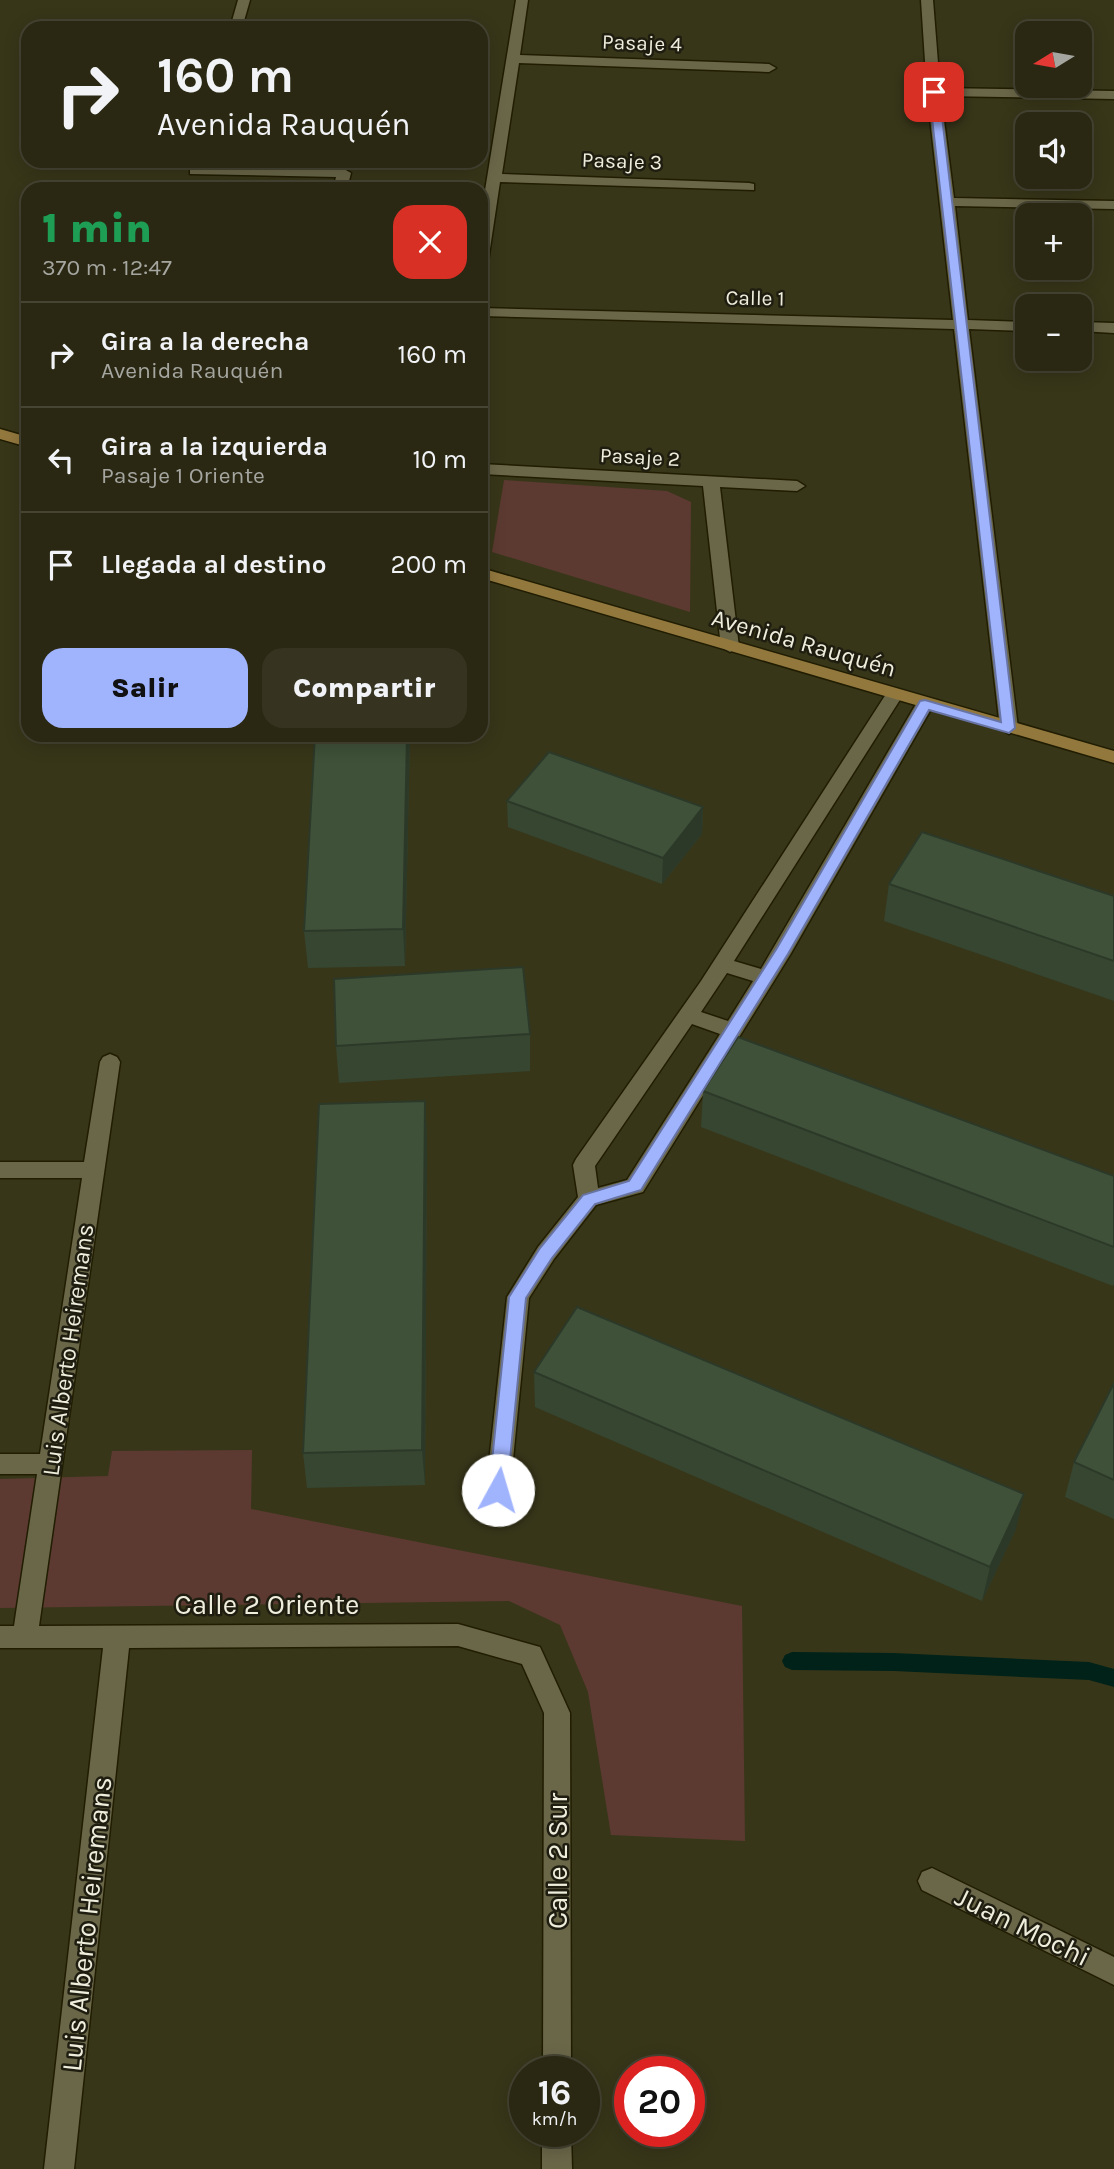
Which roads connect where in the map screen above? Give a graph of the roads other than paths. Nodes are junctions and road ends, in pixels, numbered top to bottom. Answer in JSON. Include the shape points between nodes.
{"nodes":[{"id":1,"x":244,"y":0,"type":"edge"},
{"id":2,"x":522,"y":0,"type":"edge"},
{"id":3,"x":927,"y":0,"type":"edge"},
{"id":4,"x":238,"y":21,"type":"edge"},
{"id":5,"x":513,"y":59,"type":"junction"},
{"id":6,"x":769,"y":68,"type":"dead end"},
{"id":7,"x":934,"y":92,"type":"junction"},
{"id":8,"x":1114,"y":95,"type":"edge"},
{"id":9,"x":239,"y":168,"type":"edge"},
{"id":10,"x":494,"y":178,"type":"junction"},
{"id":11,"x":342,"y":182,"type":"edge"},
{"id":12,"x":749,"y":187,"type":"dead end"},
{"id":13,"x":947,"y":202,"type":"junction"},
{"id":14,"x":1114,"y":205,"type":"edge"},
{"id":15,"x":488,"y":217,"type":"edge"},
{"id":16,"x":488,"y":312,"type":"edge"},
{"id":17,"x":961,"y":324,"type":"junction"},
{"id":18,"x":1015,"y":326,"type":"edge"},
{"id":19,"x":1092,"y":327,"type":"edge"},
{"id":20,"x":1114,"y":328,"type":"edge"},
{"id":21,"x":0,"y":434,"type":"edge"},
{"id":22,"x":21,"y":440,"type":"edge"},
{"id":23,"x":488,"y":469,"type":"edge"},
{"id":24,"x":710,"y":482,"type":"junction"},
{"id":25,"x":797,"y":486,"type":"dead end"},
{"id":26,"x":488,"y":575,"type":"edge"},
{"id":27,"x":730,"y":647,"type":"junction"},
{"id":28,"x":894,"y":695,"type":"junction"},
{"id":29,"x":925,"y":704,"type":"junction"},
{"id":30,"x":1009,"y":728,"type":"junction"},
{"id":31,"x":1114,"y":757,"type":"edge"},
{"id":32,"x":722,"y":964,"type":"junction"},
{"id":33,"x":766,"y":978,"type":"junction"},
{"id":34,"x":687,"y":1015,"type":"junction"},
{"id":35,"x":733,"y":1031,"type":"junction"},
{"id":36,"x":110,"y":1062,"type":"dead end"},
{"id":37,"x":0,"y":1170,"type":"edge"},
{"id":38,"x":94,"y":1170,"type":"junction"},
{"id":39,"x":589,"y":1199,"type":"junction"},
{"id":40,"x":0,"y":1464,"type":"edge"},
{"id":41,"x":52,"y":1464,"type":"junction"},
{"id":42,"x":498,"y":1490,"type":"dead end"},
{"id":43,"x":12,"y":1637,"type":"edge"},
{"id":44,"x":117,"y":1637,"type":"junction"},
{"id":45,"x":531,"y":1655,"type":"joint"},
{"id":46,"x":932,"y":1881,"type":"dead end"},
{"id":47,"x":1114,"y":1971,"type":"edge"},
{"id":48,"x":557,"y":2056,"type":"edge"},
{"id":49,"x":557,"y":2147,"type":"edge"},
{"id":50,"x":59,"y":2169,"type":"edge"},
{"id":51,"x":557,"y":2169,"type":"edge"}],
"edges":[{"from":1,"to":4,"type":"street"},
{"from":2,"to":5,"type":"street"},
{"from":3,"to":7,"type":"street"},
{"from":5,"to":6,"type":"street","name":"Pasaje 4"},
{"from":5,"to":10,"type":"street"},
{"from":7,"to":8,"type":"street"},
{"from":7,"to":13,"type":"street"},
{"from":9,"to":11,"type":"street","via":[[344,173]]},
{"from":10,"to":12,"type":"street","name":"Pasaje 3"},
{"from":10,"to":15,"type":"street"},
{"from":13,"to":14,"type":"street"},
{"from":13,"to":17,"type":"street"},
{"from":16,"to":17,"type":"street","name":"Calle 1"},
{"from":17,"to":18,"type":"street","name":"Calle 1"},
{"from":17,"to":30,"type":"street"},
{"from":19,"to":20,"type":"street"},
{"from":21,"to":22,"type":"main road"},
{"from":23,"to":24,"type":"street","name":"Pasaje 2"},
{"from":24,"to":25,"type":"street","name":"Pasaje 2"},
{"from":24,"to":27,"type":"street"},
{"from":26,"to":27,"type":"main road","name":"Avenida Rauquén"},
{"from":27,"to":28,"type":"main road","name":"Avenida Rauquén"},
{"from":28,"to":29,"type":"main road","name":"Avenida Rauquén"},
{"from":28,"to":32,"type":"street"},
{"from":29,"to":30,"type":"main road","name":"Avenida Rauquén"},
{"from":29,"to":33,"type":"street"},
{"from":30,"to":31,"type":"main road","name":"Avenida Rauquén"},
{"from":32,"to":33,"type":"street"},
{"from":32,"to":34,"type":"street"},
{"from":33,"to":35,"type":"street"},
{"from":34,"to":35,"type":"street"},
{"from":34,"to":39,"type":"street","via":[[584,1165]]},
{"from":35,"to":39,"type":"street","via":[[635,1186]]},
{"from":36,"to":38,"type":"street","name":"Luis Alberto Heiremans"},
{"from":37,"to":38,"type":"street"},
{"from":38,"to":41,"type":"street","name":"Luis Alberto Heiremans"},
{"from":39,"to":42,"type":"street","via":[[518,1297]]},
{"from":40,"to":41,"type":"street"},
{"from":41,"to":43,"type":"street","name":"Luis Alberto Heiremans"},
{"from":43,"to":44,"type":"street","name":"Calle 2 Oriente"},
{"from":44,"to":45,"type":"street","name":"Calle 2 Oriente","via":[[458,1635]]},
{"from":44,"to":50,"type":"street","name":"Luis Alberto Heiremans"},
{"from":45,"to":48,"type":"street","name":"Calle 2 Sur","via":[[557,1713]]},
{"from":46,"to":47,"type":"street","name":"Juan Mochi"},
{"from":49,"to":51,"type":"street"}]}
